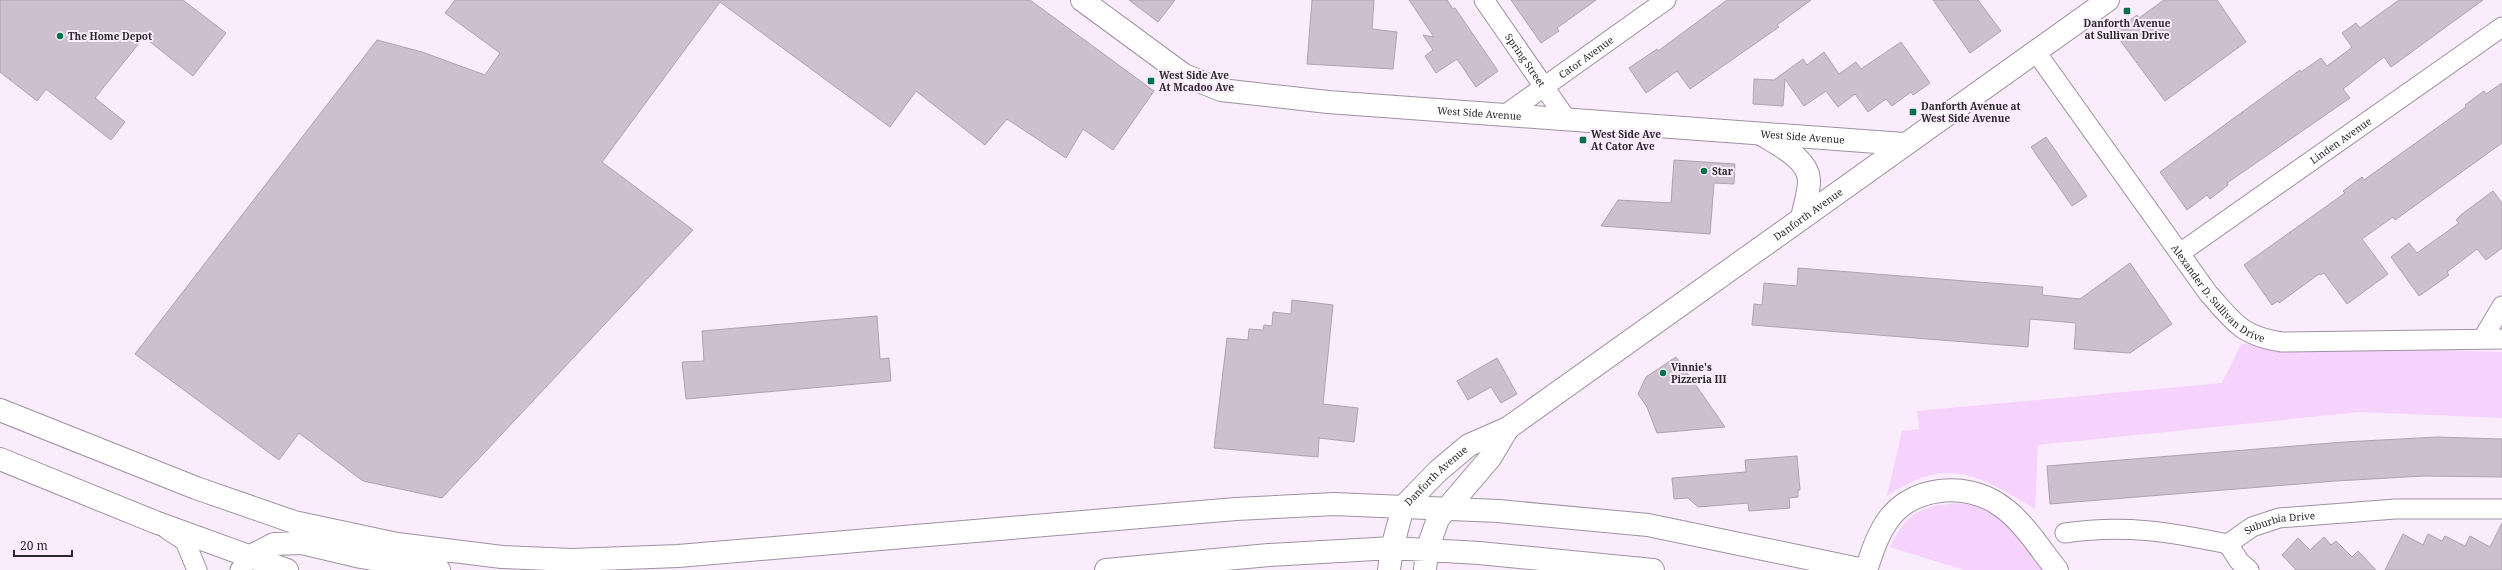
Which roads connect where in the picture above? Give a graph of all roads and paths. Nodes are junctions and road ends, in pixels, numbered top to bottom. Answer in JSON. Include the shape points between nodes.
{"nodes":[{"id":1,"x":1484,"y":0,"type":"edge"},
{"id":2,"x":1666,"y":0,"type":"edge"},
{"id":3,"x":2108,"y":0,"type":"edge"},
{"id":4,"x":1088,"y":2,"type":"edge"},
{"id":5,"x":2502,"y":27,"type":"edge"},
{"id":6,"x":2036,"y":52,"type":"junction"},
{"id":7,"x":1545,"y":86,"type":"junction"},
{"id":8,"x":1506,"y":114,"type":"junction"},
{"id":9,"x":1568,"y":120,"type":"junction"},
{"id":10,"x":1759,"y":132,"type":"junction"},
{"id":11,"x":1904,"y":144,"type":"junction"},
{"id":12,"x":1802,"y":218,"type":"junction"},
{"id":13,"x":2180,"y":254,"type":"junction"},
{"id":14,"x":2502,"y":306,"type":"edge"},
{"id":15,"x":2493,"y":338,"type":"edge"},
{"id":16,"x":0,"y":410,"type":"edge"},
{"id":17,"x":1508,"y":428,"type":"junction"},
{"id":18,"x":0,"y":459,"type":"edge"},
{"id":19,"x":1403,"y":507,"type":"junction"},
{"id":20,"x":1446,"y":508,"type":"junction"},
{"id":21,"x":2502,"y":510,"type":"edge"},
{"id":22,"x":156,"y":522,"type":"junction"},
{"id":23,"x":2064,"y":533,"type":"dead end"},
{"id":24,"x":2228,"y":544,"type":"junction"},
{"id":25,"x":1392,"y":548,"type":"junction"},
{"id":26,"x":608,"y":560,"type":"junction"},
{"id":27,"x":1426,"y":560,"type":"edge"},
{"id":28,"x":1203,"y":562,"type":"junction"},
{"id":29,"x":246,"y":563,"type":"edge"},
{"id":30,"x":1606,"y":568,"type":"edge"},
{"id":31,"x":197,"y":570,"type":"edge"},
{"id":32,"x":287,"y":570,"type":"edge"},
{"id":33,"x":439,"y":570,"type":"edge"},
{"id":34,"x":538,"y":570,"type":"edge"},
{"id":35,"x":1106,"y":570,"type":"edge"},
{"id":36,"x":1240,"y":570,"type":"edge"},
{"id":37,"x":1389,"y":570,"type":"edge"},
{"id":38,"x":1653,"y":570,"type":"edge"},
{"id":39,"x":1865,"y":570,"type":"edge"},
{"id":40,"x":2057,"y":570,"type":"edge"},
{"id":41,"x":2249,"y":570,"type":"edge"}],
"edges":[{"from":1,"to":7,"type":"street","name":"Spring Street"},
{"from":2,"to":7,"type":"street","name":"Cator Avenue"},
{"from":3,"to":6,"type":"main road","name":"Danforth Avenue"},
{"from":4,"to":8,"type":"main road","name":"West Side Avenue","via":[[1184,75],[1221,90],[1328,102]]},
{"from":5,"to":13,"type":"street","name":"Linden Avenue"},
{"from":6,"to":11,"type":"main road","name":"Danforth Avenue"},
{"from":6,"to":13,"type":"street","name":"Alexander D. Sullivan Drive"},
{"from":7,"to":8,"type":"street","name":"Cator Avenue"},
{"from":7,"to":9,"type":"street","name":"Spring Street"},
{"from":8,"to":9,"type":"main road","name":"West Side Avenue"},
{"from":9,"to":10,"type":"main road","name":"West Side Avenue"},
{"from":10,"to":11,"type":"main road","name":"West Side Avenue"},
{"from":10,"to":12,"type":"main road","via":[[1789,152],[1807,172],[1809,181]]},
{"from":11,"to":12,"type":"main road","name":"Danforth Avenue"},
{"from":12,"to":17,"type":"main road","name":"Danforth Avenue"},
{"from":13,"to":15,"type":"street","name":"Alexander D. Sullivan Drive","via":[[2208,293],[2236,325],[2260,339],[2305,342]]},
{"from":14,"to":15,"type":"street"},
{"from":16,"to":26,"type":"main road","via":[[228,500],[322,529],[397,544],[468,554],[538,560]]},
{"from":17,"to":19,"type":"main road","name":"Danforth Avenue","via":[[1469,446],[1438,471]]},
{"from":17,"to":20,"type":"main road","name":"Danforth Avenue","via":[[1490,458]]},
{"from":18,"to":22,"type":"main road"},
{"from":19,"to":20,"type":"main road"},
{"from":19,"to":25,"type":"main road","name":"Danforth Avenue"},
{"from":19,"to":26,"type":"main road","via":[[1334,504],[1276,506],[760,550]]},
{"from":20,"to":27,"type":"main road","name":"Danforth Avenue","via":[[1433,529]]},
{"from":20,"to":39,"type":"main road","via":[[1648,525]]},
{"from":21,"to":24,"type":"street","name":"Suburbia Drive","via":[[2394,509],[2279,518],[2252,527]]},
{"from":22,"to":29,"type":"main road"},
{"from":22,"to":31,"type":"street","via":[[185,541]]},
{"from":23,"to":24,"type":"street","via":[[2126,528],[2169,532]]},
{"from":24,"to":41,"type":"street","via":[[2239,561]]},
{"from":25,"to":27,"type":"main road"},
{"from":25,"to":28,"type":"main road"},
{"from":25,"to":37,"type":"main road","name":"Danforth Avenue"},
{"from":26,"to":34,"type":"main road"},
{"from":27,"to":30,"type":"main road","via":[[1479,553]]},
{"from":28,"to":35,"type":"main road"},
{"from":28,"to":36,"type":"main road"},
{"from":29,"to":32,"type":"main road"},
{"from":29,"to":33,"type":"main road","via":[[274,544],[302,543],[361,557]]},
{"from":30,"to":38,"type":"main road"},
{"from":39,"to":40,"type":"main road","via":[[1874,545],[1888,519],[1922,495],[1946,490],[1976,493],[1998,504],[2011,514]]}]}
